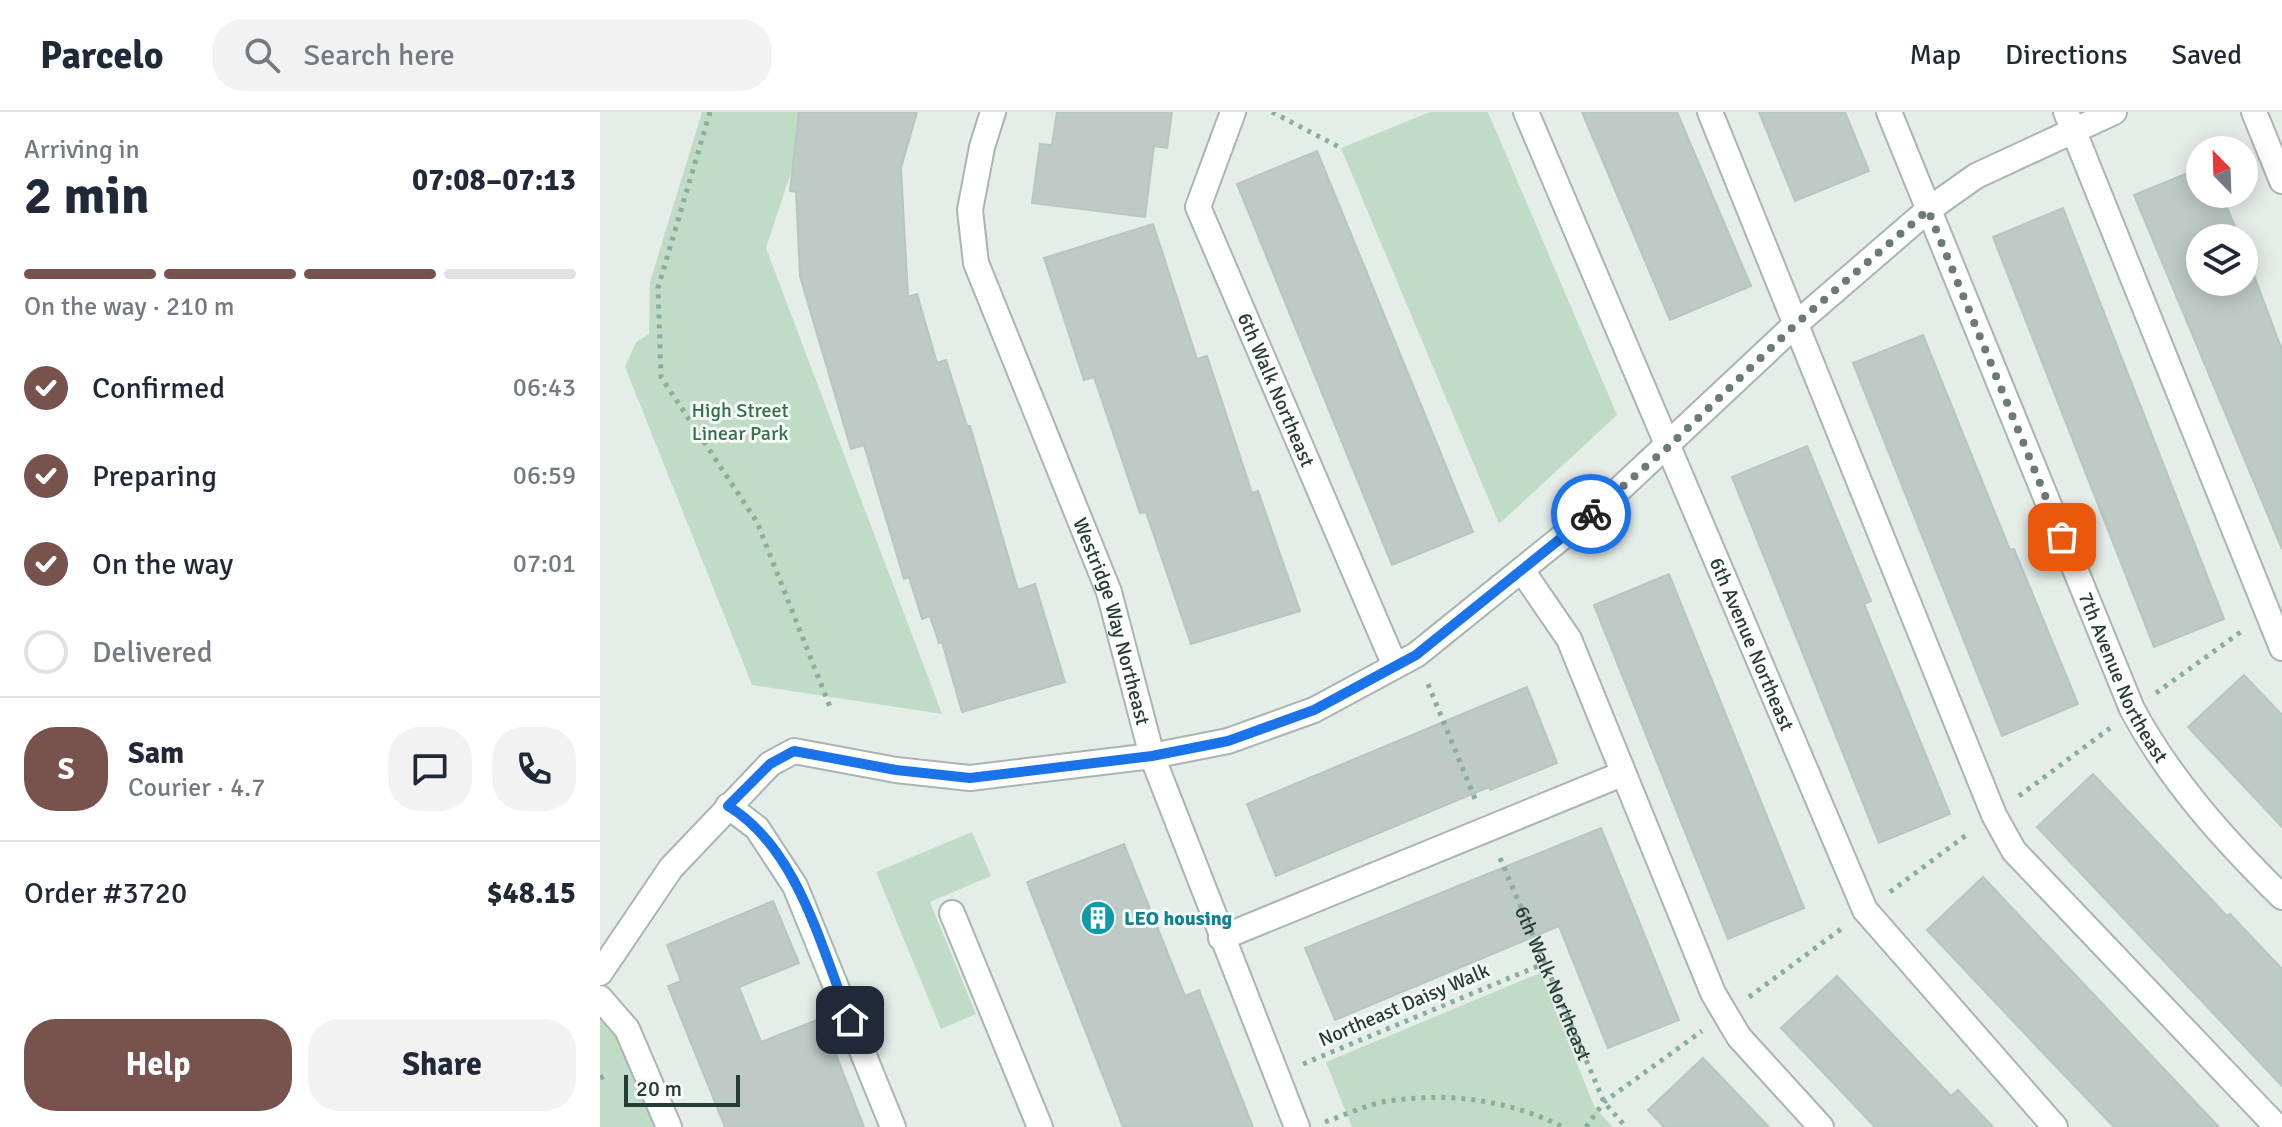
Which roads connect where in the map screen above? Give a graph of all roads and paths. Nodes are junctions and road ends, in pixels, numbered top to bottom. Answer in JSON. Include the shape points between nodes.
{"nodes":[{"id":1,"x":710,"y":112,"type":"edge"},
{"id":2,"x":993,"y":112,"type":"edge"},
{"id":3,"x":1233,"y":112,"type":"edge"},
{"id":4,"x":1272,"y":112,"type":"edge"},
{"id":5,"x":1526,"y":112,"type":"edge"},
{"id":6,"x":1710,"y":112,"type":"edge"},
{"id":7,"x":1889,"y":112,"type":"edge"},
{"id":8,"x":2114,"y":112,"type":"edge"},
{"id":9,"x":2254,"y":112,"type":"edge"},
{"id":10,"x":2070,"y":121,"type":"edge"},
{"id":11,"x":1341,"y":148,"type":"dead end"},
{"id":12,"x":2282,"y":181,"type":"edge"},
{"id":13,"x":1928,"y":210,"type":"junction"},
{"id":14,"x":1796,"y":324,"type":"junction"},
{"id":15,"x":1667,"y":448,"type":"junction"},
{"id":16,"x":1523,"y":572,"type":"junction"},
{"id":17,"x":2266,"y":614,"type":"junction"},
{"id":18,"x":2282,"y":648,"type":"edge"},
{"id":19,"x":1405,"y":661,"type":"junction"},
{"id":20,"x":830,"y":707,"type":"dead end"},
{"id":21,"x":2132,"y":709,"type":"junction"},
{"id":22,"x":1152,"y":756,"type":"junction"},
{"id":23,"x":1622,"y":774,"type":"junction"},
{"id":24,"x":728,"y":806,"type":"junction"},
{"id":25,"x":1994,"y":815,"type":"junction"},
{"id":26,"x":1489,"y":830,"type":"junction"},
{"id":27,"x":2282,"y":897,"type":"edge"},
{"id":28,"x":1865,"y":910,"type":"junction"},
{"id":29,"x":952,"y":913,"type":"dead end"},
{"id":30,"x":1221,"y":938,"type":"junction"},
{"id":31,"x":1543,"y":964,"type":"junction"},
{"id":32,"x":600,"y":973,"type":"edge"},
{"id":33,"x":600,"y":998,"type":"edge"},
{"id":34,"x":1726,"y":1014,"type":"junction"},
{"id":35,"x":608,"y":1075,"type":"dead end"},
{"id":36,"x":1276,"y":1075,"type":"junction"},
{"id":37,"x":600,"y":1078,"type":"edge"},
{"id":38,"x":1604,"y":1102,"type":"junction"},
{"id":39,"x":1308,"y":1125,"type":"edge"},
{"id":40,"x":669,"y":1127,"type":"edge"},
{"id":41,"x":893,"y":1127,"type":"edge"},
{"id":42,"x":1040,"y":1127,"type":"edge"},
{"id":43,"x":1563,"y":1127,"type":"edge"},
{"id":44,"x":1586,"y":1127,"type":"edge"},
{"id":45,"x":1626,"y":1127,"type":"edge"},
{"id":46,"x":1821,"y":1127,"type":"edge"},
{"id":47,"x":2055,"y":1127,"type":"edge"},
{"id":48,"x":2277,"y":1127,"type":"edge"}],
"edges":[{"from":1,"to":20,"type":"path","via":[[658,288],[661,377],[757,522]]},
{"from":2,"to":22,"type":"street","name":"Westridge Way Northeast","via":[[970,210],[976,263],[1109,592]]},
{"from":3,"to":19,"type":"street","name":"6th Walk Northeast","via":[[1198,207]]},
{"from":4,"to":11,"type":"path"},
{"from":5,"to":15,"type":"street","name":"6th Avenue Northeast"},
{"from":6,"to":14,"type":"street"},
{"from":7,"to":13,"type":"street","name":"7th Avenue Northeast"},
{"from":8,"to":10,"type":"street"},
{"from":9,"to":12,"type":"street"},
{"from":10,"to":13,"type":"street"},
{"from":10,"to":17,"type":"street"},
{"from":13,"to":14,"type":"street"},
{"from":13,"to":21,"type":"street","name":"7th Avenue Northeast"},
{"from":14,"to":15,"type":"street"},
{"from":14,"to":25,"type":"street"},
{"from":15,"to":16,"type":"street"},
{"from":15,"to":28,"type":"street","name":"6th Avenue Northeast"},
{"from":16,"to":19,"type":"street"},
{"from":16,"to":23,"type":"street","via":[[1569,639]]},
{"from":17,"to":18,"type":"street"},
{"from":17,"to":21,"type":"path"},
{"from":19,"to":22,"type":"street","via":[[1314,710],[1228,741]]},
{"from":19,"to":26,"type":"path","name":"6th Walk Northeast"},
{"from":21,"to":25,"type":"path"},
{"from":21,"to":27,"type":"street","name":"7th Avenue Northeast","via":[[2158,757]]},
{"from":22,"to":24,"type":"street","via":[[970,778],[794,751],[770,764]]},
{"from":22,"to":30,"type":"street","name":"Westridge Way Northeast"},
{"from":23,"to":26,"type":"street"},
{"from":23,"to":34,"type":"street"},
{"from":24,"to":32,"type":"street","via":[[671,868]]},
{"from":24,"to":41,"type":"street","via":[[757,828],[795,886]]},
{"from":25,"to":28,"type":"path"},
{"from":25,"to":48,"type":"street","via":[[2014,851]]},
{"from":26,"to":30,"type":"street"},
{"from":26,"to":31,"type":"path","name":"6th Walk Northeast"},
{"from":28,"to":34,"type":"path"},
{"from":28,"to":47,"type":"street","name":"6th Avenue Northeast"},
{"from":29,"to":42,"type":"street"},
{"from":30,"to":36,"type":"street","name":"Westridge Way Northeast"},
{"from":31,"to":36,"type":"path","name":"Northeast Daisy Walk"},
{"from":31,"to":38,"type":"path","name":"6th Walk Northeast"},
{"from":33,"to":40,"type":"street","via":[[627,1029]]},
{"from":34,"to":38,"type":"path"},
{"from":34,"to":46,"type":"street","via":[[1739,1037]]},
{"from":35,"to":37,"type":"path"},
{"from":36,"to":39,"type":"street","name":"Westridge Way Northeast"},
{"from":38,"to":44,"type":"path"},
{"from":38,"to":45,"type":"path","name":"6th Walk Northeast"},
{"from":39,"to":43,"type":"path","via":[[1386,1101],[1443,1097],[1494,1102]]}]}
